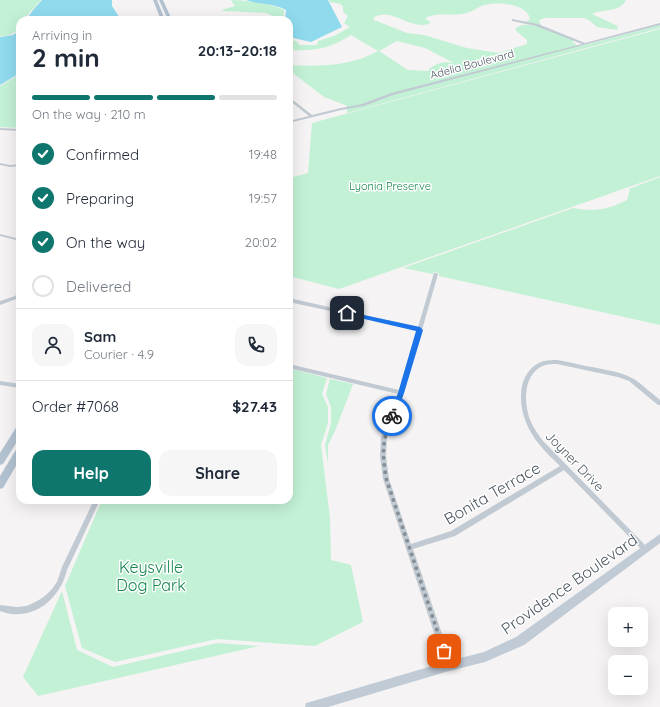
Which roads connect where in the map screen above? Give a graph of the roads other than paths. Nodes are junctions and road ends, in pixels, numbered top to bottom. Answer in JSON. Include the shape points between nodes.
{"nodes":[{"id":1,"x":155,"y":0,"type":"edge"},
{"id":2,"x":161,"y":0,"type":"edge"},
{"id":3,"x":161,"y":16,"type":"edge"},
{"id":4,"x":168,"y":16,"type":"edge"},
{"id":5,"x":513,"y":20,"type":"dead end"},
{"id":6,"x":660,"y":24,"type":"edge"},
{"id":7,"x":585,"y":44,"type":"junction"},
{"id":8,"x":293,"y":101,"type":"edge"},
{"id":9,"x":312,"y":116,"type":"junction"},
{"id":10,"x":293,"y":121,"type":"edge"},
{"id":11,"x":0,"y":129,"type":"edge"},
{"id":12,"x":16,"y":130,"type":"edge"},
{"id":13,"x":0,"y":164,"type":"edge"},
{"id":14,"x":16,"y":165,"type":"edge"},
{"id":15,"x":0,"y":235,"type":"edge"},
{"id":16,"x":16,"y":239,"type":"edge"},
{"id":17,"x":436,"y":274,"type":"dead end"},
{"id":18,"x":16,"y":297,"type":"edge"},
{"id":19,"x":293,"y":301,"type":"edge"},
{"id":20,"x":0,"y":303,"type":"edge"},
{"id":21,"x":420,"y":330,"type":"junction"},
{"id":22,"x":293,"y":367,"type":"edge"},
{"id":23,"x":0,"y":383,"type":"edge"},
{"id":24,"x":16,"y":385,"type":"edge"},
{"id":25,"x":401,"y":393,"type":"junction"},
{"id":26,"x":660,"y":403,"type":"edge"},
{"id":27,"x":16,"y":435,"type":"edge"},
{"id":28,"x":16,"y":458,"type":"edge"},
{"id":29,"x":0,"y":461,"type":"edge"},
{"id":30,"x":564,"y":467,"type":"junction"},
{"id":31,"x":0,"y":485,"type":"edge"},
{"id":32,"x":96,"y":504,"type":"edge"},
{"id":33,"x":660,"y":538,"type":"edge"},
{"id":34,"x":410,"y":547,"type":"junction"},
{"id":35,"x":645,"y":549,"type":"junction"},
{"id":36,"x":0,"y":608,"type":"edge"},
{"id":37,"x":449,"y":666,"type":"junction"},
{"id":38,"x":310,"y":707,"type":"edge"}],
"edges":[{"from":1,"to":3,"type":"main road"},
{"from":2,"to":4,"type":"main road"},
{"from":5,"to":7,"type":"street","via":[[537,25]]},
{"from":6,"to":7,"type":"street","name":"Adelia Boulevard"},
{"from":7,"to":9,"type":"street","name":"Adelia Boulevard","via":[[392,94],[363,105]]},
{"from":8,"to":9,"type":"street"},
{"from":9,"to":10,"type":"street","name":"Adelia Boulevard"},
{"from":11,"to":12,"type":"street"},
{"from":13,"to":14,"type":"street"},
{"from":15,"to":16,"type":"street"},
{"from":17,"to":21,"type":"street"},
{"from":18,"to":20,"type":"street"},
{"from":19,"to":21,"type":"street"},
{"from":21,"to":25,"type":"street"},
{"from":22,"to":25,"type":"street"},
{"from":23,"to":24,"type":"street"},
{"from":25,"to":34,"type":"street","via":[[384,437],[383,456],[386,478]]},
{"from":26,"to":30,"type":"street","name":"Joyner Drive","via":[[631,380],[620,376],[556,362],[539,364],[526,378],[526,414],[537,438]]},
{"from":27,"to":29,"type":"main road"},
{"from":28,"to":31,"type":"main road"},
{"from":30,"to":34,"type":"street","name":"Bonita Terrace","via":[[453,534]]},
{"from":30,"to":35,"type":"street","name":"Joyner Drive"},
{"from":32,"to":36,"type":"street","via":[[64,569],[64,577],[50,597],[30,609],[18,611]]},
{"from":33,"to":35,"type":"main road","name":"Providence Boulevard"},
{"from":34,"to":37,"type":"street"},
{"from":35,"to":37,"type":"main road","name":"Providence Boulevard","via":[[520,641],[485,657]]},
{"from":37,"to":38,"type":"main road","name":"Providence Boulevard"}]}
